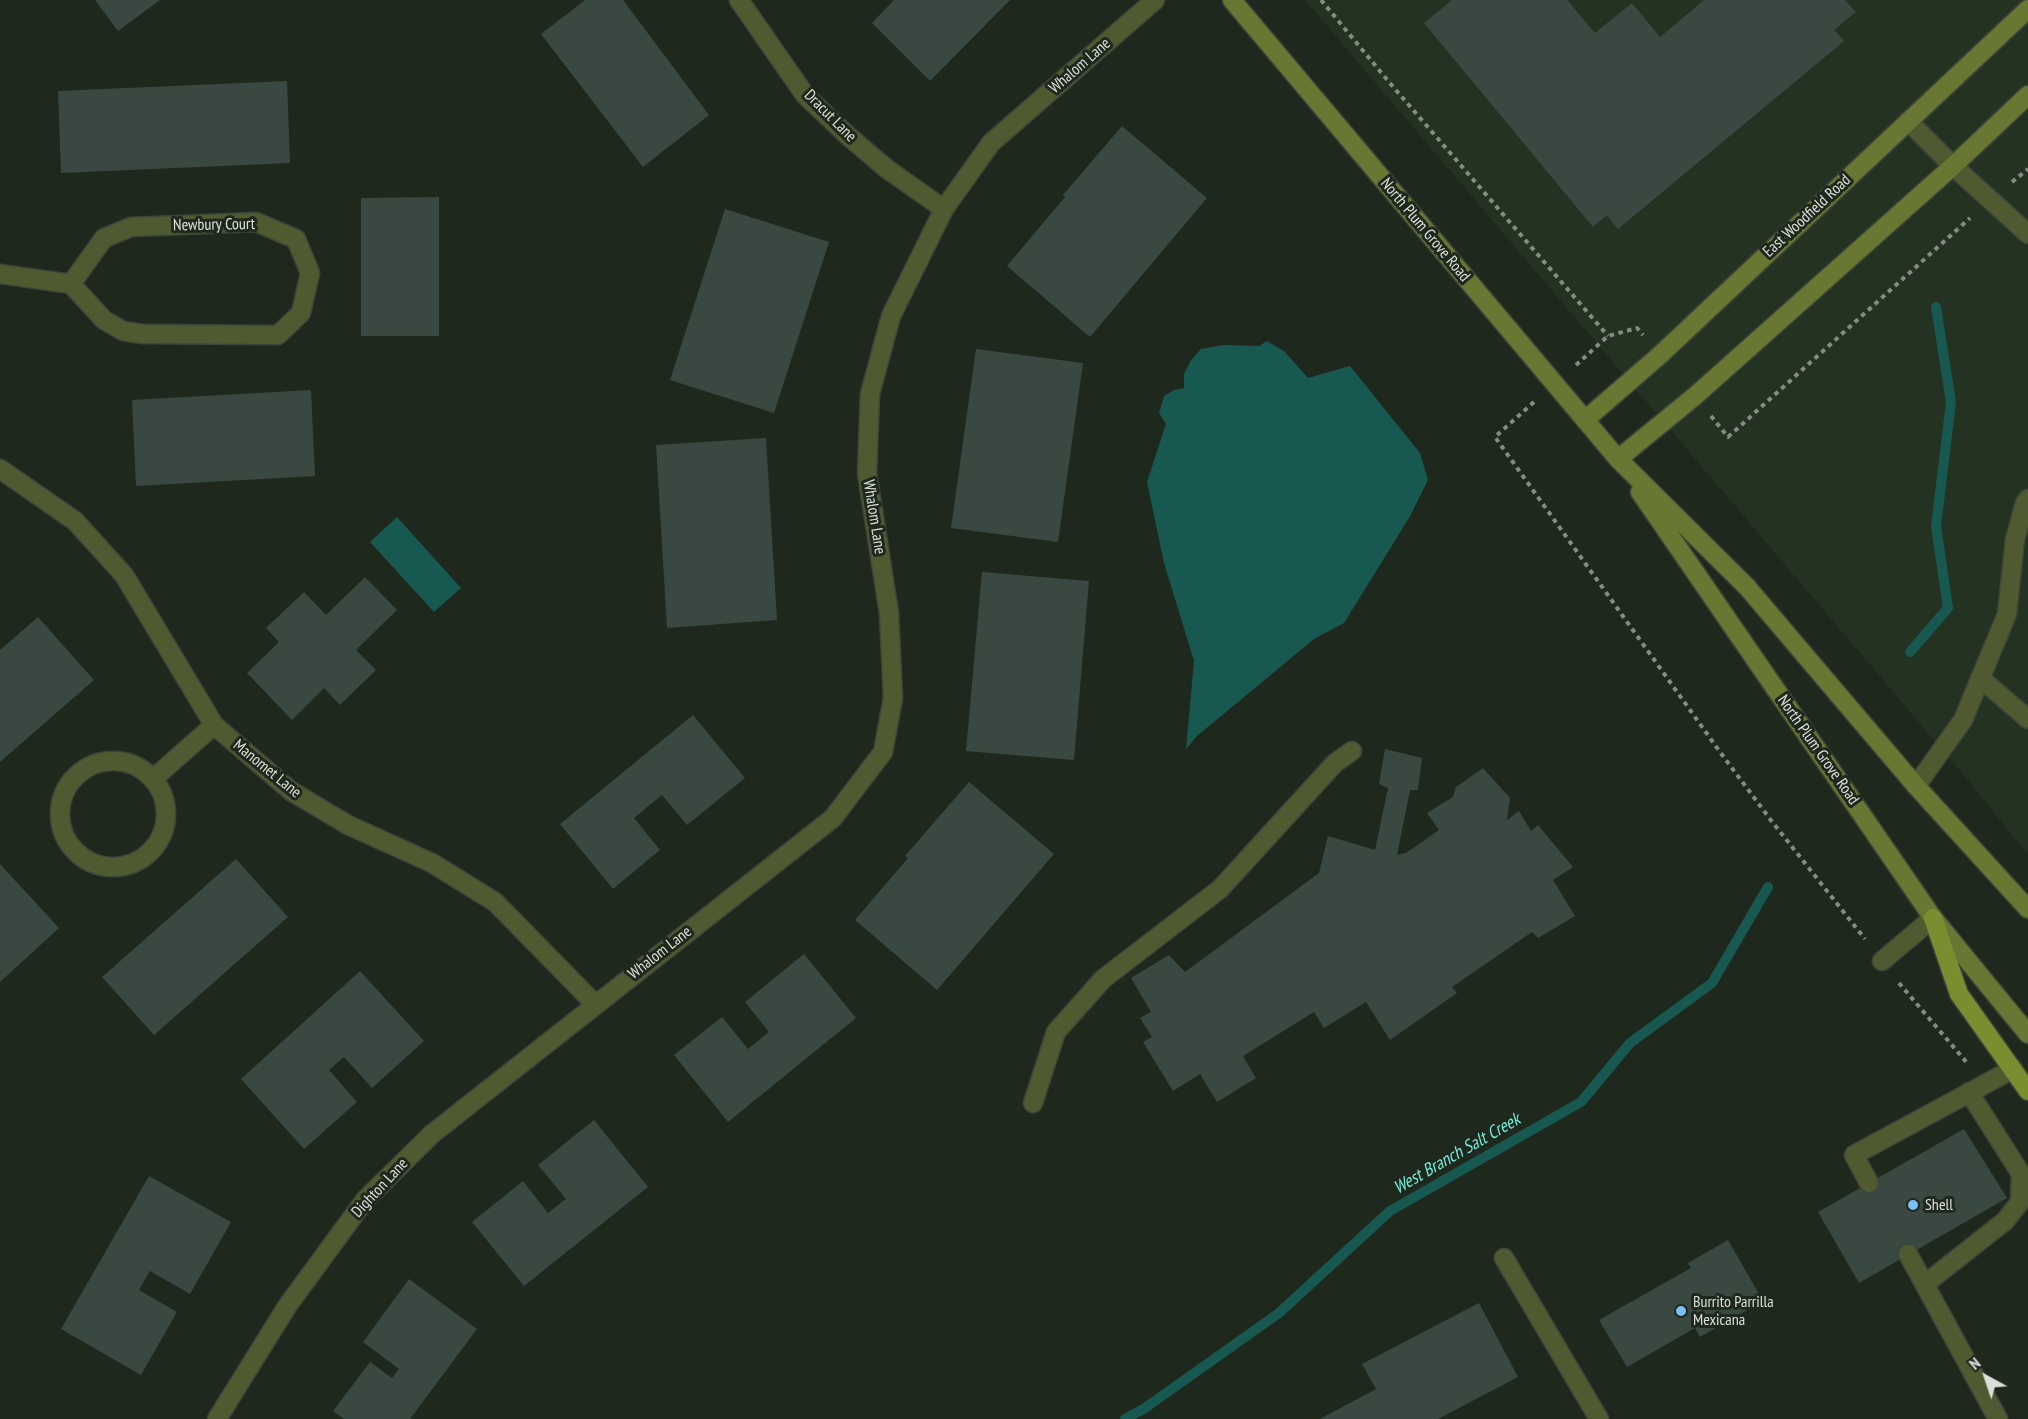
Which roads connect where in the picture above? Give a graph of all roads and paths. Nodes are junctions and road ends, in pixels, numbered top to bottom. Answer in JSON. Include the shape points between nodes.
{"nodes":[{"id":1,"x":739,"y":0,"type":"edge"},
{"id":2,"x":1155,"y":0,"type":"edge"},
{"id":3,"x":1232,"y":0,"type":"edge"},
{"id":4,"x":1321,"y":0,"type":"edge"},
{"id":5,"x":2028,"y":9,"type":"edge"},
{"id":6,"x":2028,"y":95,"type":"edge"},
{"id":7,"x":1908,"y":121,"type":"junction"},
{"id":8,"x":1953,"y":166,"type":"junction"},
{"id":9,"x":2028,"y":169,"type":"edge"},
{"id":10,"x":1991,"y":200,"type":"junction"},
{"id":11,"x":944,"y":209,"type":"junction"},
{"id":12,"x":2028,"y":234,"type":"edge"},
{"id":13,"x":0,"y":274,"type":"edge"},
{"id":14,"x":71,"y":284,"type":"junction"},
{"id":15,"x":1637,"y":328,"type":"dead end"},
{"id":16,"x":1585,"y":420,"type":"junction"},
{"id":17,"x":1495,"y":437,"type":"dead end"},
{"id":18,"x":1728,"y":437,"type":"dead end"},
{"id":19,"x":1618,"y":459,"type":"junction"},
{"id":20,"x":0,"y":470,"type":"edge"},
{"id":21,"x":2028,"y":499,"type":"edge"},
{"id":22,"x":1980,"y":678,"type":"junction"},
{"id":23,"x":2028,"y":719,"type":"edge"},
{"id":24,"x":214,"y":725,"type":"junction"},
{"id":25,"x":1352,"y":751,"type":"dead end"},
{"id":26,"x":153,"y":779,"type":"junction"},
{"id":27,"x":1916,"y":786,"type":"junction"},
{"id":28,"x":2028,"y":909,"type":"edge"},
{"id":29,"x":1934,"y":918,"type":"junction"},
{"id":30,"x":1882,"y":961,"type":"junction"},
{"id":31,"x":595,"y":1004,"type":"junction"},
{"id":32,"x":2028,"y":1034,"type":"edge"},
{"id":33,"x":2013,"y":1069,"type":"junction"},
{"id":34,"x":1977,"y":1088,"type":"junction"},
{"id":35,"x":2028,"y":1091,"type":"edge"},
{"id":36,"x":1033,"y":1102,"type":"dead end"},
{"id":37,"x":1869,"y":1183,"type":"dead end"},
{"id":38,"x":1908,"y":1254,"type":"dead end"},
{"id":39,"x":1504,"y":1258,"type":"dead end"},
{"id":40,"x":1924,"y":1284,"type":"junction"},
{"id":41,"x":217,"y":1419,"type":"edge"},
{"id":42,"x":1599,"y":1419,"type":"edge"},
{"id":43,"x":1998,"y":1419,"type":"edge"}],
"edges":[{"from":1,"to":11,"type":"street","name":"Dracut Lane","via":[[806,94],[847,135]]},
{"from":2,"to":11,"type":"street","name":"Whalom Lane","via":[[991,143]]},
{"from":3,"to":16,"type":"street","name":"North Plum Grove Road"},
{"from":4,"to":15,"type":"path","via":[[1608,336]]},
{"from":5,"to":7,"type":"street","name":"East Woodfield Road"},
{"from":6,"to":8,"type":"street"},
{"from":7,"to":8,"type":"street"},
{"from":7,"to":16,"type":"street","name":"East Woodfield Road","via":[[1660,355]]},
{"from":8,"to":10,"type":"street"},
{"from":8,"to":19,"type":"street","via":[[1695,396]]},
{"from":9,"to":10,"type":"path"},
{"from":10,"to":12,"type":"street"},
{"from":10,"to":18,"type":"path"},
{"from":11,"to":31,"type":"street","name":"Whalom Lane","via":[[891,316],[870,394],[867,473],[889,613],[893,698],[883,752],[832,818]]},
{"from":13,"to":14,"type":"street"},
{"from":14,"to":14,"type":"street","name":"Newbury Court","via":[[104,320],[123,331],[278,335],[301,313],[310,273],[296,239],[256,222],[131,227],[104,238]]},
{"from":16,"to":19,"type":"street","name":"North Plum Grove Road"},
{"from":17,"to":30,"type":"path","via":[[1720,752]]},
{"from":19,"to":27,"type":"street","name":"North Plum Grove Road","via":[[1747,587]]},
{"from":19,"to":29,"type":"street","name":"North Plum Grove Road"},
{"from":20,"to":24,"type":"street","name":"Manomet Lane","via":[[75,521],[124,575]]},
{"from":21,"to":22,"type":"street","via":[[2014,539],[2007,614]]},
{"from":22,"to":23,"type":"street"},
{"from":22,"to":27,"type":"street","via":[[1963,720]]},
{"from":24,"to":26,"type":"street"},
{"from":24,"to":31,"type":"street","name":"Manomet Lane","via":[[291,791],[348,825],[432,863],[495,902]]},
{"from":25,"to":36,"type":"street","via":[[1335,763],[1220,889],[1103,979],[1056,1032]]},
{"from":26,"to":26,"type":"street","via":[[123,762],[105,762],[88,768],[64,794],[60,811],[69,845],[97,865],[131,865],[146,856],[165,828],[163,794]]},
{"from":27,"to":28,"type":"street","name":"North Plum Grove Road"},
{"from":29,"to":30,"type":"street"},
{"from":29,"to":32,"type":"street","name":"North Plum Grove Road"},
{"from":29,"to":33,"type":"main road","via":[[1959,994]]},
{"from":30,"to":34,"type":"path"},
{"from":31,"to":41,"type":"street","name":"Dighton Lane","via":[[432,1134],[365,1200],[288,1305]]},
{"from":33,"to":34,"type":"street"},
{"from":33,"to":35,"type":"main road"},
{"from":34,"to":37,"type":"street","via":[[1854,1155]]},
{"from":34,"to":40,"type":"street","via":[[2021,1174],[2019,1202],[2005,1221]]},
{"from":38,"to":40,"type":"street"},
{"from":39,"to":42,"type":"street"},
{"from":40,"to":43,"type":"street"}]}
